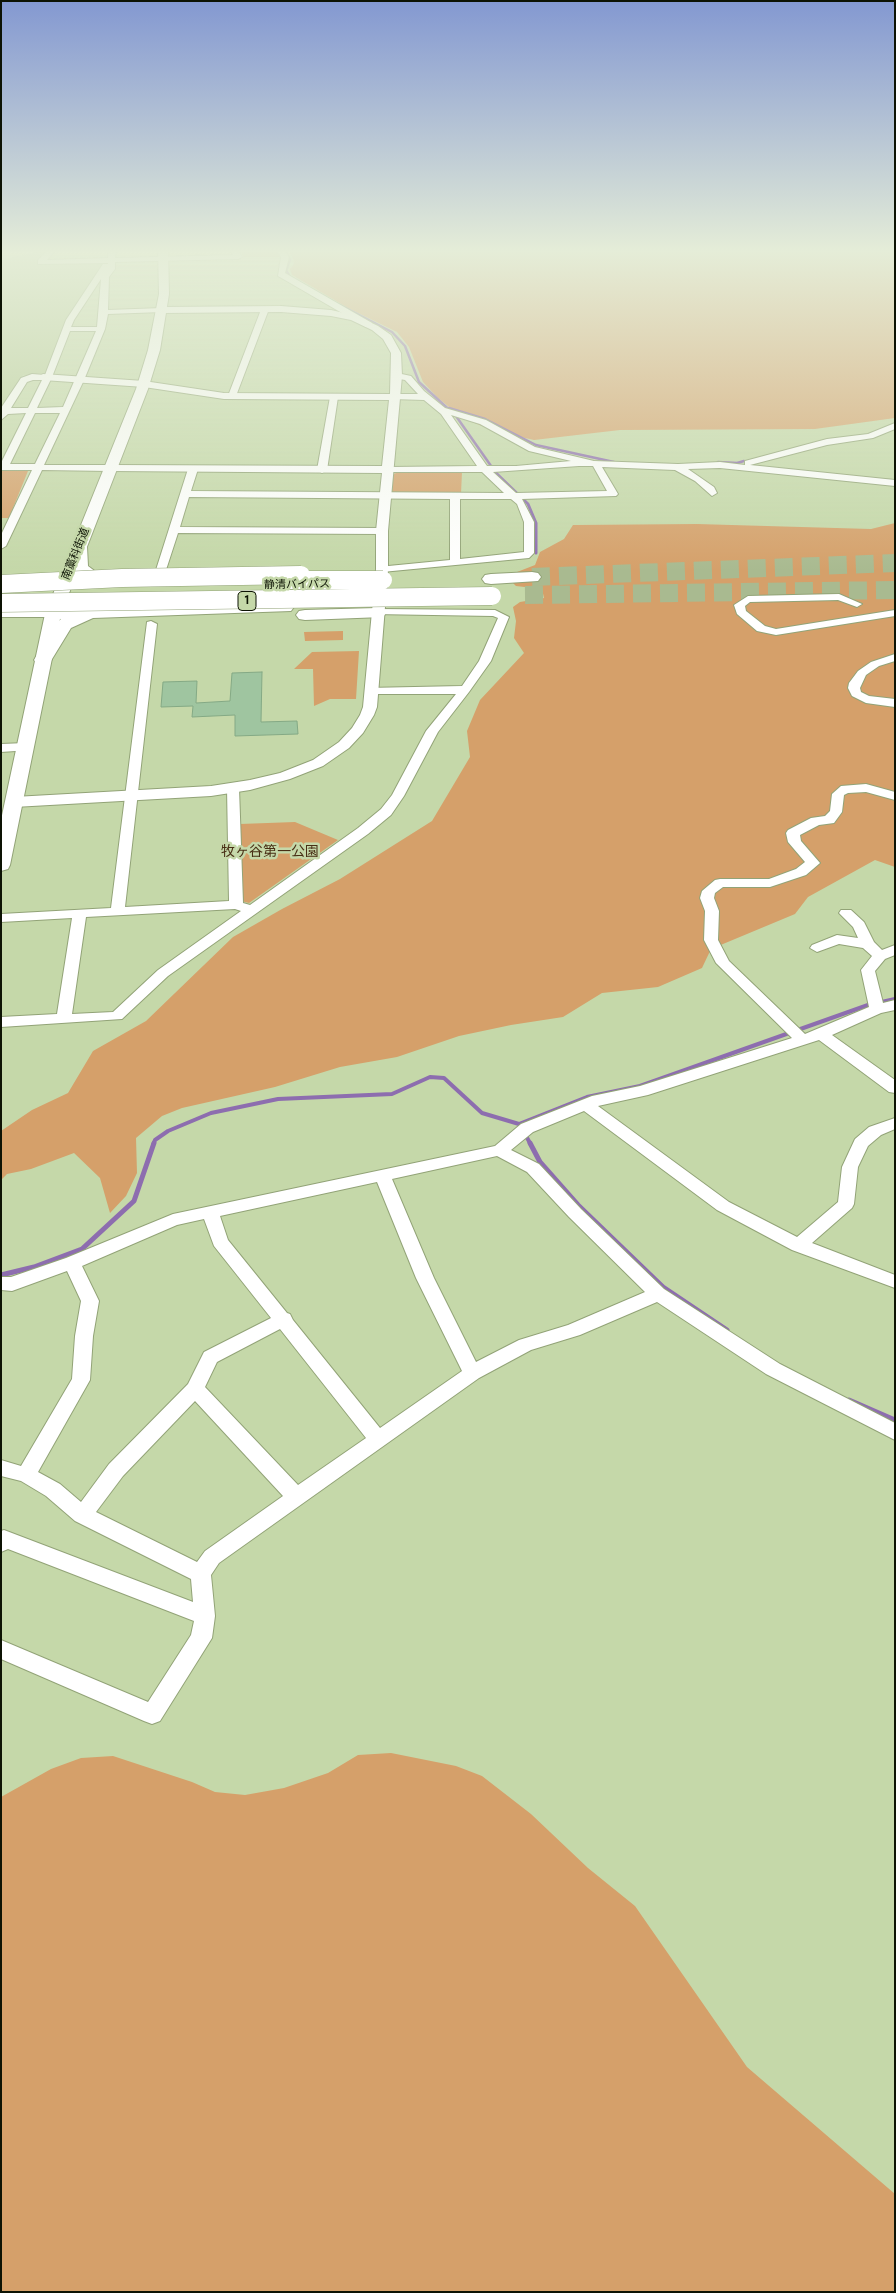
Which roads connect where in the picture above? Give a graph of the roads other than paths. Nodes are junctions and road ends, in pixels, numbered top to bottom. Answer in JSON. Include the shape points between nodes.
{"nodes":[{"id":1,"x":54,"y":357,"type":"edge"},
{"id":2,"x":89,"y":357,"type":"edge"},
{"id":3,"x":152,"y":357,"type":"edge"},
{"id":4,"x":247,"y":357,"type":"edge"},
{"id":5,"x":396,"y":357,"type":"edge"},
{"id":6,"x":397,"y":376,"type":"junction"},
{"id":7,"x":46,"y":377,"type":"junction"},
{"id":8,"x":80,"y":380,"type":"junction"},
{"id":9,"x":144,"y":384,"type":"junction"},
{"id":10,"x":232,"y":396,"type":"junction"},
{"id":11,"x":334,"y":397,"type":"junction"},
{"id":12,"x":395,"y":397,"type":"junction"},
{"id":13,"x":425,"y":397,"type":"junction"},
{"id":14,"x":33,"y":410,"type":"junction"},
{"id":15,"x":66,"y":410,"type":"junction"},
{"id":16,"x":442,"y":410,"type":"junction"},
{"id":17,"x":2,"y":413,"type":"edge"},
{"id":18,"x":895,"y":426,"type":"edge"},
{"id":19,"x":596,"y":464,"type":"junction"},
{"id":20,"x":738,"y":466,"type":"junction"},
{"id":21,"x":2,"y":467,"type":"edge"},
{"id":22,"x":678,"y":467,"type":"junction"},
{"id":23,"x":38,"y":468,"type":"junction"},
{"id":24,"x":110,"y":468,"type":"junction"},
{"id":25,"x":193,"y":469,"type":"junction"},
{"id":26,"x":322,"y":470,"type":"junction"},
{"id":27,"x":389,"y":470,"type":"junction"},
{"id":28,"x":484,"y":470,"type":"junction"},
{"id":29,"x":895,"y":483,"type":"edge"},
{"id":30,"x":712,"y":492,"type":"dead end"},
{"id":31,"x":186,"y":494,"type":"junction"},
{"id":32,"x":385,"y":496,"type":"junction"},
{"id":33,"x":455,"y":496,"type":"junction"},
{"id":34,"x":514,"y":496,"type":"junction"},
{"id":35,"x":1,"y":520,"type":"edge"},
{"id":36,"x":13,"y":520,"type":"junction"},
{"id":37,"x":174,"y":530,"type":"junction"},
{"id":38,"x":382,"y":531,"type":"junction"},
{"id":39,"x":1,"y":546,"type":"edge"},
{"id":40,"x":79,"y":547,"type":"junction"},
{"id":41,"x":382,"y":572,"type":"junction"},
{"id":42,"x":160,"y":573,"type":"junction"},
{"id":43,"x":331,"y":575,"type":"junction"},
{"id":44,"x":90,"y":576,"type":"junction"},
{"id":45,"x":532,"y":577,"type":"tunnel mouth"},
{"id":46,"x":296,"y":578,"type":"junction"},
{"id":47,"x":1,"y":582,"type":"edge"},
{"id":48,"x":64,"y":582,"type":"junction"},
{"id":49,"x":110,"y":582,"type":"junction"},
{"id":50,"x":480,"y":582,"type":"junction"},
{"id":51,"x":1,"y":592,"type":"edge"},
{"id":52,"x":1,"y":604,"type":"edge"},
{"id":53,"x":857,"y":604,"type":"dead end"},
{"id":54,"x":1,"y":610,"type":"edge"},
{"id":55,"x":377,"y":612,"type":"junction"},
{"id":56,"x":96,"y":613,"type":"junction"},
{"id":57,"x":895,"y":613,"type":"edge"},
{"id":58,"x":1,"y":614,"type":"edge"},
{"id":59,"x":53,"y":614,"type":"junction"},
{"id":60,"x":151,"y":624,"type":"dead end"},
{"id":61,"x":895,"y":657,"type":"edge"},
{"id":62,"x":43,"y":660,"type":"junction"},
{"id":63,"x":371,"y":690,"type":"junction"},
{"id":64,"x":466,"y":690,"type":"junction"},
{"id":65,"x":895,"y":703,"type":"edge"},
{"id":66,"x":26,"y":747,"type":"junction"},
{"id":67,"x":1,"y":748,"type":"edge"},
{"id":68,"x":233,"y":788,"type":"junction"},
{"id":69,"x":130,"y":794,"type":"junction"},
{"id":70,"x":895,"y":796,"type":"edge"},
{"id":71,"x":14,"y":802,"type":"junction"},
{"id":72,"x":1,"y":865,"type":"edge"},
{"id":73,"x":236,"y":904,"type":"junction"},
{"id":74,"x":252,"y":910,"type":"junction"},
{"id":75,"x":117,"y":912,"type":"junction"},
{"id":76,"x":846,"y":913,"type":"dead end"},
{"id":77,"x":79,"y":915,"type":"junction"},
{"id":78,"x":1,"y":918,"type":"edge"},
{"id":79,"x":868,"y":944,"type":"junction"},
{"id":80,"x":817,"y":948,"type":"dead end"},
{"id":81,"x":895,"y":949,"type":"edge"},
{"id":82,"x":880,"y":956,"type":"junction"},
{"id":83,"x":895,"y":1006,"type":"edge"},
{"id":84,"x":878,"y":1009,"type":"junction"},
{"id":85,"x":64,"y":1018,"type":"junction"},
{"id":86,"x":1,"y":1022,"type":"edge"},
{"id":87,"x":821,"y":1034,"type":"junction"},
{"id":88,"x":801,"y":1038,"type":"junction"},
{"id":89,"x":895,"y":1088,"type":"edge"},
{"id":90,"x":586,"y":1105,"type":"junction"},
{"id":91,"x":895,"y":1122,"type":"edge"},
{"id":92,"x":500,"y":1150,"type":"junction"},
{"id":93,"x":383,"y":1176,"type":"junction"},
{"id":94,"x":211,"y":1213,"type":"junction"},
{"id":95,"x":798,"y":1246,"type":"junction"},
{"id":96,"x":72,"y":1263,"type":"junction"},
{"id":97,"x":895,"y":1282,"type":"edge"},
{"id":98,"x":1,"y":1283,"type":"edge"},
{"id":99,"x":658,"y":1294,"type":"junction"},
{"id":100,"x":284,"y":1319,"type":"junction"},
{"id":101,"x":472,"y":1373,"type":"junction"},
{"id":102,"x":195,"y":1389,"type":"junction"},
{"id":103,"x":895,"y":1432,"type":"edge"},
{"id":104,"x":377,"y":1438,"type":"junction"},
{"id":105,"x":1,"y":1468,"type":"edge"},
{"id":106,"x":26,"y":1475,"type":"junction"},
{"id":107,"x":298,"y":1498,"type":"junction"},
{"id":108,"x":82,"y":1516,"type":"junction"},
{"id":109,"x":1,"y":1543,"type":"edge"},
{"id":110,"x":201,"y":1574,"type":"junction"},
{"id":111,"x":205,"y":1616,"type":"junction"},
{"id":112,"x":1,"y":1649,"type":"edge"}],
"edges":[{"from":1,"to":7,"type":"street"},
{"from":2,"to":8,"type":"street"},
{"from":3,"to":9,"type":"main road","name":"南藁科街道"},
{"from":4,"to":10,"type":"street"},
{"from":5,"to":6,"type":"street"},
{"from":6,"to":12,"type":"street"},
{"from":6,"to":13,"type":"street","via":[[408,378]]},
{"from":7,"to":8,"type":"street"},
{"from":7,"to":14,"type":"street"},
{"from":7,"to":17,"type":"street","via":[[24,380]]},
{"from":8,"to":9,"type":"street"},
{"from":8,"to":15,"type":"street"},
{"from":9,"to":10,"type":"street"},
{"from":9,"to":24,"type":"main road","name":"南藁科街道"},
{"from":10,"to":11,"type":"street"},
{"from":11,"to":12,"type":"street"},
{"from":11,"to":26,"type":"street"},
{"from":12,"to":13,"type":"street"},
{"from":12,"to":27,"type":"street"},
{"from":13,"to":16,"type":"street"},
{"from":14,"to":15,"type":"street"},
{"from":14,"to":17,"type":"street"},
{"from":14,"to":21,"type":"street"},
{"from":15,"to":23,"type":"street"},
{"from":16,"to":19,"type":"street","via":[[483,422],[532,449]]},
{"from":16,"to":28,"type":"street"},
{"from":18,"to":20,"type":"street","via":[[870,436],[812,445]]},
{"from":19,"to":22,"type":"street"},
{"from":19,"to":28,"type":"street"},
{"from":19,"to":34,"type":"street","via":[[613,494]]},
{"from":20,"to":22,"type":"street"},
{"from":20,"to":29,"type":"street"},
{"from":21,"to":23,"type":"street"},
{"from":22,"to":30,"type":"street"},
{"from":23,"to":24,"type":"street"},
{"from":23,"to":36,"type":"street"},
{"from":24,"to":25,"type":"street"},
{"from":24,"to":40,"type":"main road","name":"南藁科街道"},
{"from":25,"to":26,"type":"street"},
{"from":25,"to":31,"type":"street"},
{"from":26,"to":27,"type":"street"},
{"from":27,"to":28,"type":"street"},
{"from":27,"to":32,"type":"street"},
{"from":28,"to":34,"type":"street"},
{"from":31,"to":32,"type":"street"},
{"from":31,"to":37,"type":"street"},
{"from":32,"to":33,"type":"street"},
{"from":32,"to":38,"type":"street"},
{"from":33,"to":34,"type":"street"},
{"from":33,"to":50,"type":"street"},
{"from":34,"to":50,"type":"street","via":[[529,522],[530,553]]},
{"from":35,"to":36,"type":"street"},
{"from":36,"to":39,"type":"street"},
{"from":37,"to":38,"type":"street"},
{"from":37,"to":42,"type":"street"},
{"from":38,"to":41,"type":"street"},
{"from":40,"to":44,"type":"highway","via":[[80,568]]},
{"from":40,"to":48,"type":"main road","name":"南藁科街道"},
{"from":41,"to":43,"type":"highway","number":"1"},
{"from":41,"to":50,"type":"street"},
{"from":41,"to":55,"type":"street"},
{"from":42,"to":43,"type":"street","via":[[314,572]]},
{"from":42,"to":44,"type":"street"},
{"from":43,"to":46,"type":"highway","number":"1"},
{"from":44,"to":49,"type":"highway","number":"1"},
{"from":45,"to":50,"type":"highway","name":"静清バイパス","number":"1"},
{"from":46,"to":47,"type":"highway","number":"1","bridge":true},
{"from":46,"to":49,"type":"highway","number":"1"},
{"from":46,"to":50,"type":"highway","number":"1","bridge":true},
{"from":47,"to":48,"type":"street"},
{"from":48,"to":49,"type":"highway","number":"1"},
{"from":48,"to":59,"type":"main road","name":"南藁科街道"},
{"from":50,"to":51,"type":"highway","name":"静清バイパス","number":"1","bridge":true},
{"from":50,"to":52,"type":"highway","name":"静清バイパス","number":"1","bridge":true},
{"from":50,"to":56,"type":"highway","number":"1","bridge":true,"via":[[285,608]]},
{"from":53,"to":57,"type":"street","via":[[839,597],[748,599],[739,605],[741,612],[761,629],[776,632]]},
{"from":54,"to":55,"type":"highway","number":"1","via":[[182,617]]},
{"from":55,"to":63,"type":"street"},
{"from":55,"to":64,"type":"street","via":[[502,615],[504,617],[485,661]]},
{"from":56,"to":59,"type":"highway","number":"1"},
{"from":56,"to":62,"type":"highway","number":"1","via":[[79,617],[64,626]]},
{"from":58,"to":59,"type":"street"},
{"from":59,"to":62,"type":"main road","name":"南藁科街道"},
{"from":60,"to":69,"type":"street"},
{"from":61,"to":65,"type":"street","via":[[862,672],[854,688],[856,694],[866,699]]},
{"from":62,"to":66,"type":"main road","name":"南藁科街道"},
{"from":63,"to":64,"type":"street"},
{"from":63,"to":68,"type":"street","via":[[370,706],[363,723],[352,738],[333,754],[303,770]]},
{"from":64,"to":74,"type":"street","via":[[432,731],[398,796],[386,812]]},
{"from":66,"to":67,"type":"street"},
{"from":66,"to":71,"type":"main road","name":"南藁科街道"},
{"from":68,"to":69,"type":"street"},
{"from":68,"to":73,"type":"street"},
{"from":69,"to":71,"type":"street"},
{"from":69,"to":75,"type":"street"},
{"from":70,"to":88,"type":"street","via":[[872,789],[846,789],[838,794],[836,812],[829,820],[816,821],[793,832],[795,842],[813,863],[801,872],[770,883],[720,883],[709,891],[711,940],[723,964]]},
{"from":71,"to":72,"type":"main road","name":"南藁科街道"},
{"from":73,"to":74,"type":"street"},
{"from":73,"to":75,"type":"street"},
{"from":74,"to":85,"type":"street","via":[[163,973],[117,1016]]},
{"from":75,"to":77,"type":"street"},
{"from":76,"to":79,"type":"street","via":[[859,925]]},
{"from":77,"to":78,"type":"street"},
{"from":77,"to":85,"type":"street"},
{"from":79,"to":80,"type":"street","via":[[837,939]]},
{"from":79,"to":82,"type":"street"},
{"from":81,"to":82,"type":"street"},
{"from":82,"to":84,"type":"street","via":[[868,970]]},
{"from":83,"to":84,"type":"street"},
{"from":84,"to":87,"type":"street"},
{"from":85,"to":86,"type":"street"},
{"from":87,"to":88,"type":"street"},
{"from":87,"to":89,"type":"street"},
{"from":88,"to":90,"type":"street","via":[[642,1091]]},
{"from":90,"to":92,"type":"street","via":[[527,1128]]},
{"from":90,"to":95,"type":"street","via":[[724,1206]]},
{"from":91,"to":95,"type":"street","via":[[875,1131],[862,1142],[850,1167],[846,1204]]},
{"from":92,"to":93,"type":"street"},
{"from":92,"to":99,"type":"street","via":[[533,1168]]},
{"from":93,"to":94,"type":"street"},
{"from":93,"to":101,"type":"street","via":[[425,1278]]},
{"from":94,"to":96,"type":"street","via":[[173,1220]]},
{"from":94,"to":100,"type":"street","via":[[220,1242]]},
{"from":95,"to":97,"type":"street"},
{"from":96,"to":98,"type":"street","via":[[12,1284]]},
{"from":96,"to":106,"type":"street","via":[[90,1302],[81,1380]]},
{"from":99,"to":101,"type":"street","via":[[574,1330],[525,1345]]},
{"from":99,"to":103,"type":"street","via":[[773,1369]]},
{"from":100,"to":102,"type":"street","via":[[210,1357]]},
{"from":100,"to":104,"type":"street"},
{"from":101,"to":104,"type":"street"},
{"from":102,"to":107,"type":"street"},
{"from":102,"to":108,"type":"street","via":[[116,1470]]},
{"from":104,"to":107,"type":"street"},
{"from":105,"to":106,"type":"street"},
{"from":106,"to":108,"type":"street","via":[[53,1490]]},
{"from":107,"to":110,"type":"street","via":[[212,1557]]},
{"from":108,"to":110,"type":"street"},
{"from":109,"to":111,"type":"street","via":[[4,1539]]},
{"from":110,"to":111,"type":"street"},
{"from":111,"to":112,"type":"street","via":[[201,1638],[152,1714]]}]}
